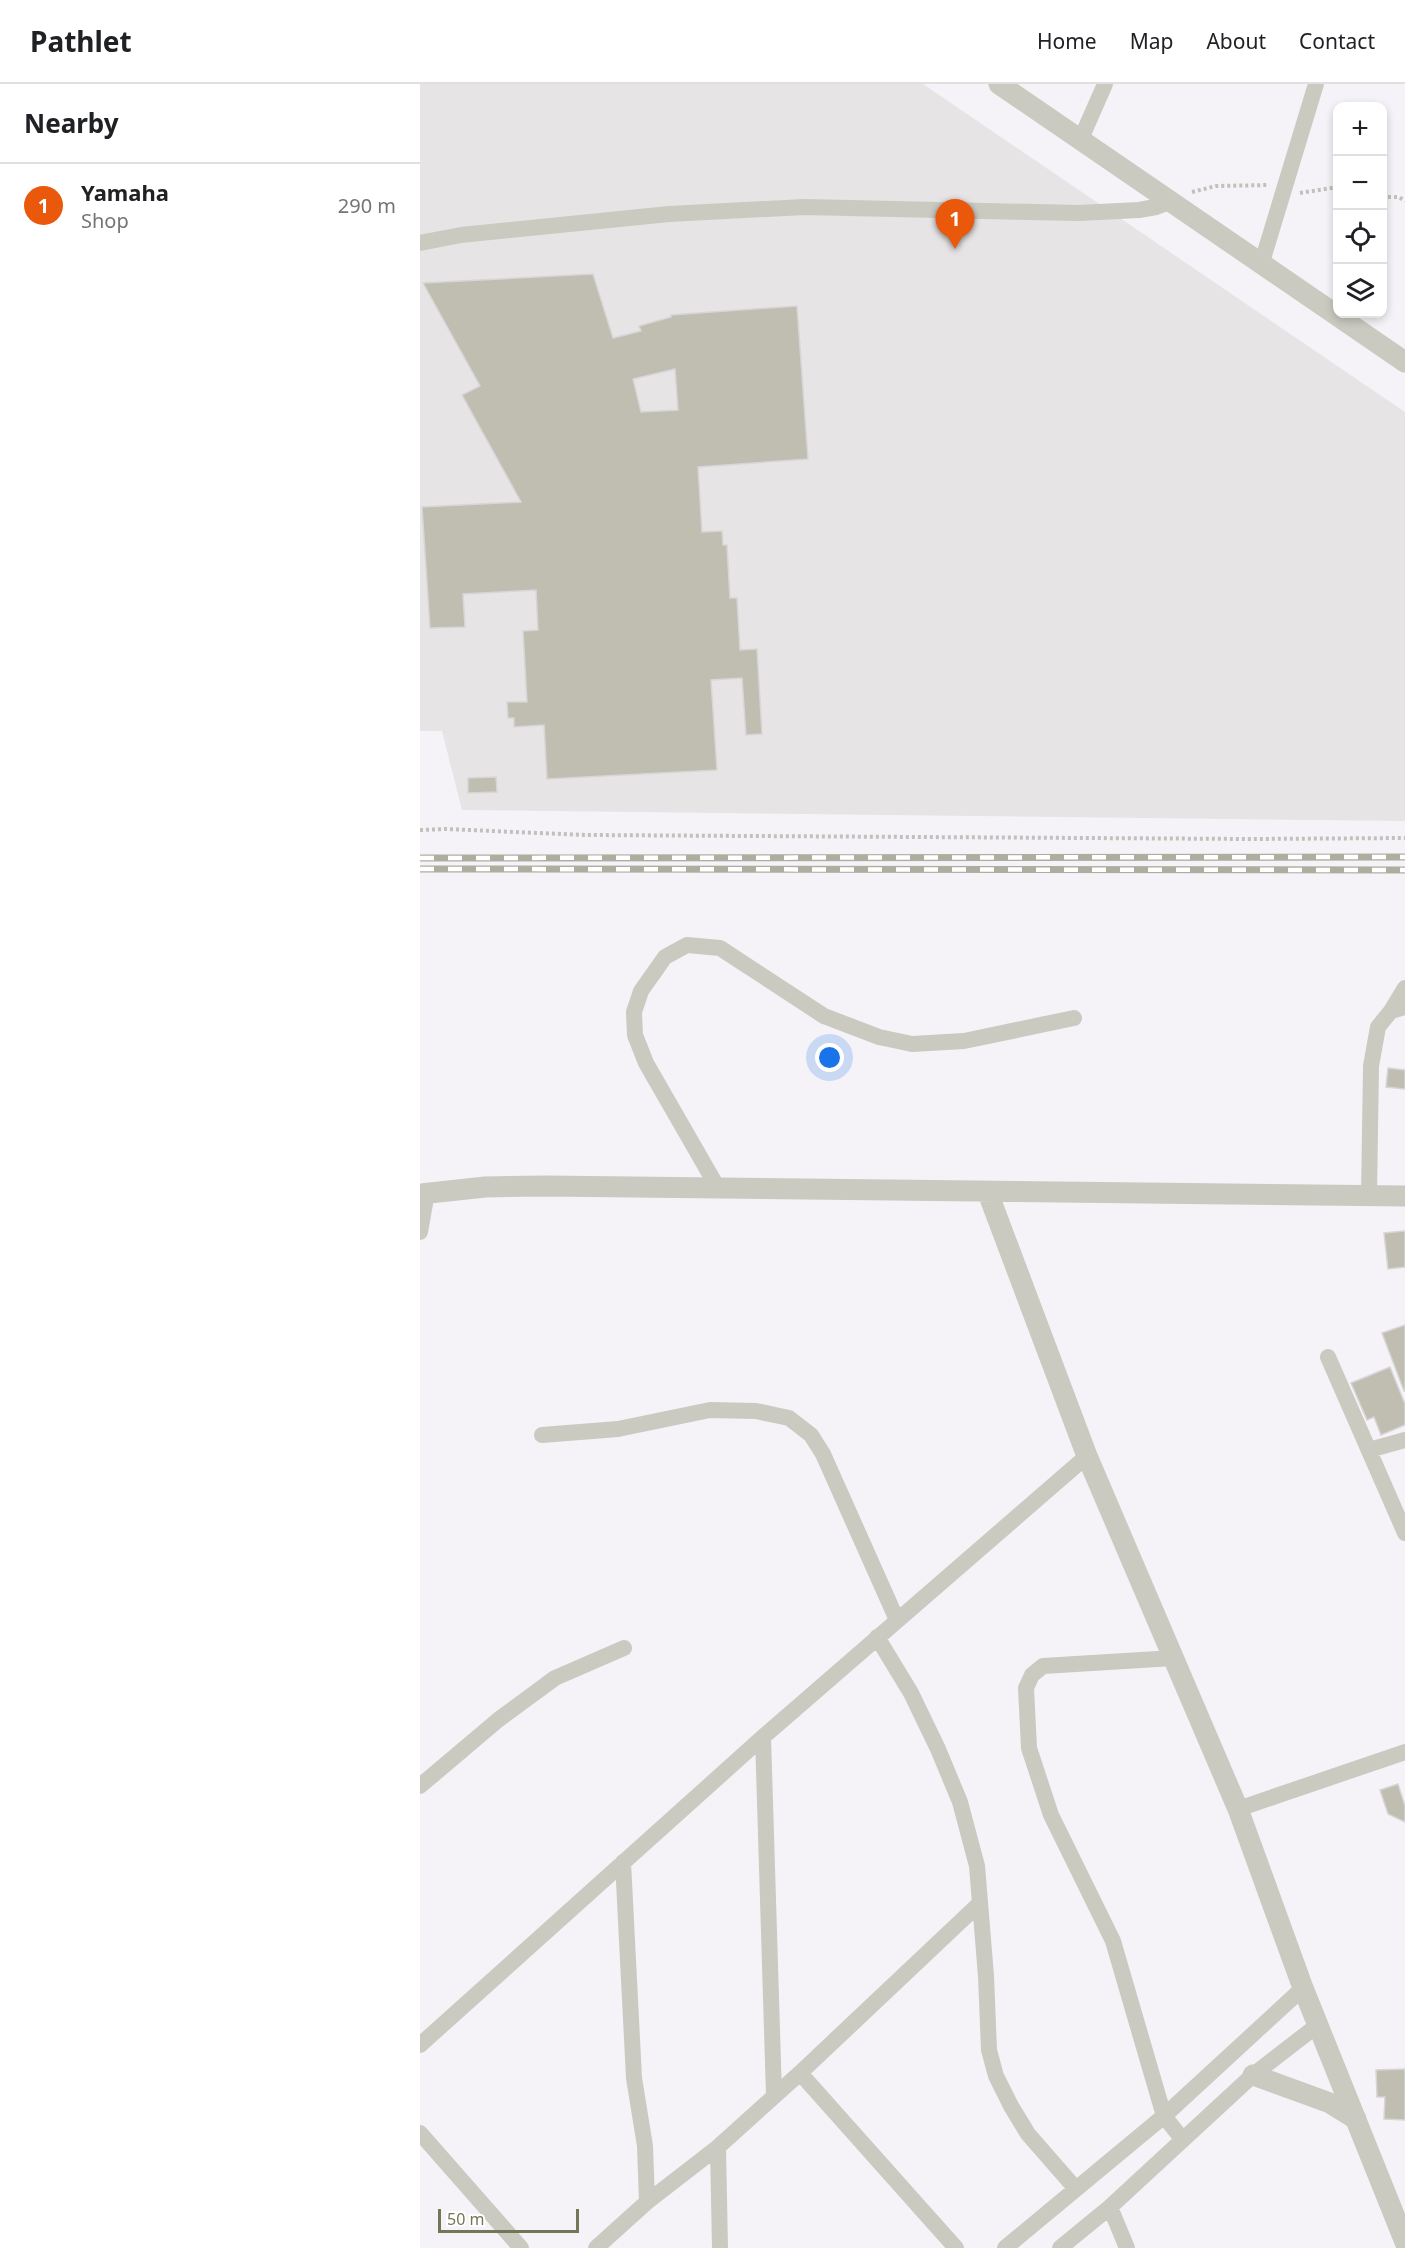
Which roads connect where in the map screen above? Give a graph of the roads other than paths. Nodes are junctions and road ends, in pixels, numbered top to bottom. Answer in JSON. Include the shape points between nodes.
{"nodes":[{"id":1,"x":999,"y":84,"type":"edge"},
{"id":2,"x":1105,"y":84,"type":"edge"},
{"id":3,"x":1316,"y":84,"type":"edge"},
{"id":4,"x":1080,"y":141,"type":"junction"},
{"id":5,"x":1169,"y":202,"type":"junction"},
{"id":6,"x":420,"y":243,"type":"edge"},
{"id":7,"x":1262,"y":262,"type":"junction"},
{"id":8,"x":1404,"y":357,"type":"edge"},
{"id":9,"x":1405,"y":988,"type":"edge"},
{"id":10,"x":1398,"y":1009,"type":"edge"},
{"id":11,"x":1074,"y":1018,"type":"dead end"},
{"id":12,"x":719,"y":1190,"type":"junction"},
{"id":13,"x":423,"y":1193,"type":"edge"},
{"id":14,"x":988,"y":1193,"type":"junction"},
{"id":15,"x":1370,"y":1196,"type":"junction"},
{"id":16,"x":1405,"y":1196,"type":"edge"},
{"id":17,"x":420,"y":1232,"type":"edge"},
{"id":18,"x":1328,"y":1357,"type":"dead end"},
{"id":19,"x":542,"y":1435,"type":"dead end"},
{"id":20,"x":1405,"y":1440,"type":"edge"},
{"id":21,"x":1369,"y":1450,"type":"junction"},
{"id":22,"x":1087,"y":1456,"type":"junction"},
{"id":23,"x":1405,"y":1533,"type":"edge"},
{"id":24,"x":897,"y":1620,"type":"junction"},
{"id":25,"x":877,"y":1637,"type":"junction"},
{"id":26,"x":624,"y":1648,"type":"dead end"},
{"id":27,"x":1174,"y":1658,"type":"junction"},
{"id":28,"x":763,"y":1737,"type":"junction"},
{"id":29,"x":1405,"y":1752,"type":"edge"},
{"id":30,"x":420,"y":1786,"type":"edge"},
{"id":31,"x":1238,"y":1809,"type":"junction"},
{"id":32,"x":623,"y":1862,"type":"junction"},
{"id":33,"x":978,"y":1904,"type":"junction"},
{"id":34,"x":1303,"y":1988,"type":"junction"},
{"id":35,"x":1319,"y":2024,"type":"junction"},
{"id":36,"x":420,"y":2044,"type":"edge"},
{"id":37,"x":800,"y":2073,"type":"junction"},
{"id":38,"x":1253,"y":2075,"type":"junction"},
{"id":39,"x":774,"y":2095,"type":"junction"},
{"id":40,"x":1164,"y":2116,"type":"junction"},
{"id":41,"x":1356,"y":2119,"type":"junction"},
{"id":42,"x":420,"y":2133,"type":"edge"},
{"id":43,"x":1183,"y":2140,"type":"junction"},
{"id":44,"x":718,"y":2147,"type":"junction"},
{"id":45,"x":1076,"y":2189,"type":"junction"},
{"id":46,"x":647,"y":2202,"type":"junction"},
{"id":47,"x":1110,"y":2206,"type":"junction"},
{"id":48,"x":1405,"y":2242,"type":"edge"},
{"id":49,"x":521,"y":2248,"type":"edge"},
{"id":50,"x":596,"y":2248,"type":"edge"},
{"id":51,"x":720,"y":2248,"type":"edge"},
{"id":52,"x":956,"y":2248,"type":"edge"},
{"id":53,"x":1005,"y":2248,"type":"edge"},
{"id":54,"x":1060,"y":2248,"type":"edge"},
{"id":55,"x":1127,"y":2248,"type":"edge"}],
"edges":[{"from":1,"to":4,"type":"street"},
{"from":2,"to":4,"type":"street"},
{"from":3,"to":7,"type":"street"},
{"from":4,"to":5,"type":"street"},
{"from":5,"to":6,"type":"street","via":[[1138,210],[1079,213],[804,207],[657,215],[461,235]]},
{"from":5,"to":7,"type":"street"},
{"from":7,"to":8,"type":"street"},
{"from":9,"to":10,"type":"street"},
{"from":10,"to":15,"type":"street","via":[[1378,1027],[1371,1066]]},
{"from":11,"to":12,"type":"street","via":[[964,1041],[912,1044],[879,1037],[824,1016],[720,948],[687,945],[665,957],[641,991],[634,1012],[635,1035],[646,1063]]},
{"from":12,"to":13,"type":"street","via":[[497,1186]]},
{"from":12,"to":14,"type":"street"},
{"from":13,"to":17,"type":"street"},
{"from":14,"to":15,"type":"street"},
{"from":14,"to":22,"type":"street"},
{"from":15,"to":16,"type":"street"},
{"from":18,"to":21,"type":"street"},
{"from":19,"to":24,"type":"street","via":[[618,1429],[710,1410],[756,1411],[789,1418],[811,1435],[823,1454]]},
{"from":20,"to":21,"type":"street"},
{"from":21,"to":23,"type":"street"},
{"from":22,"to":24,"type":"street"},
{"from":22,"to":27,"type":"street"},
{"from":24,"to":25,"type":"street"},
{"from":25,"to":28,"type":"street"},
{"from":25,"to":33,"type":"street","via":[[911,1693],[960,1803],[977,1866]]},
{"from":26,"to":30,"type":"street","via":[[555,1678]]},
{"from":27,"to":31,"type":"street"},
{"from":27,"to":40,"type":"street","via":[[1043,1666],[1032,1675],[1026,1688],[1029,1748],[1036,1770],[1051,1815],[1113,1941]]},
{"from":28,"to":32,"type":"street"},
{"from":28,"to":39,"type":"street"},
{"from":29,"to":31,"type":"street"},
{"from":31,"to":34,"type":"street"},
{"from":32,"to":36,"type":"street"},
{"from":32,"to":46,"type":"street","via":[[634,2078],[645,2146]]},
{"from":33,"to":37,"type":"street"},
{"from":33,"to":45,"type":"street","via":[[989,2050],[996,2076],[1028,2133]]},
{"from":34,"to":35,"type":"street"},
{"from":34,"to":40,"type":"street"},
{"from":35,"to":38,"type":"street"},
{"from":35,"to":41,"type":"street"},
{"from":37,"to":39,"type":"street"},
{"from":37,"to":52,"type":"street"},
{"from":38,"to":41,"type":"street","via":[[1330,2103]]},
{"from":38,"to":43,"type":"street"},
{"from":39,"to":44,"type":"street"},
{"from":40,"to":43,"type":"street"},
{"from":40,"to":45,"type":"street"},
{"from":41,"to":48,"type":"street"},
{"from":42,"to":49,"type":"street"},
{"from":43,"to":47,"type":"street"},
{"from":44,"to":46,"type":"street"},
{"from":44,"to":51,"type":"street"},
{"from":45,"to":53,"type":"street"},
{"from":46,"to":50,"type":"street"},
{"from":47,"to":54,"type":"street"},
{"from":47,"to":55,"type":"street"}]}
